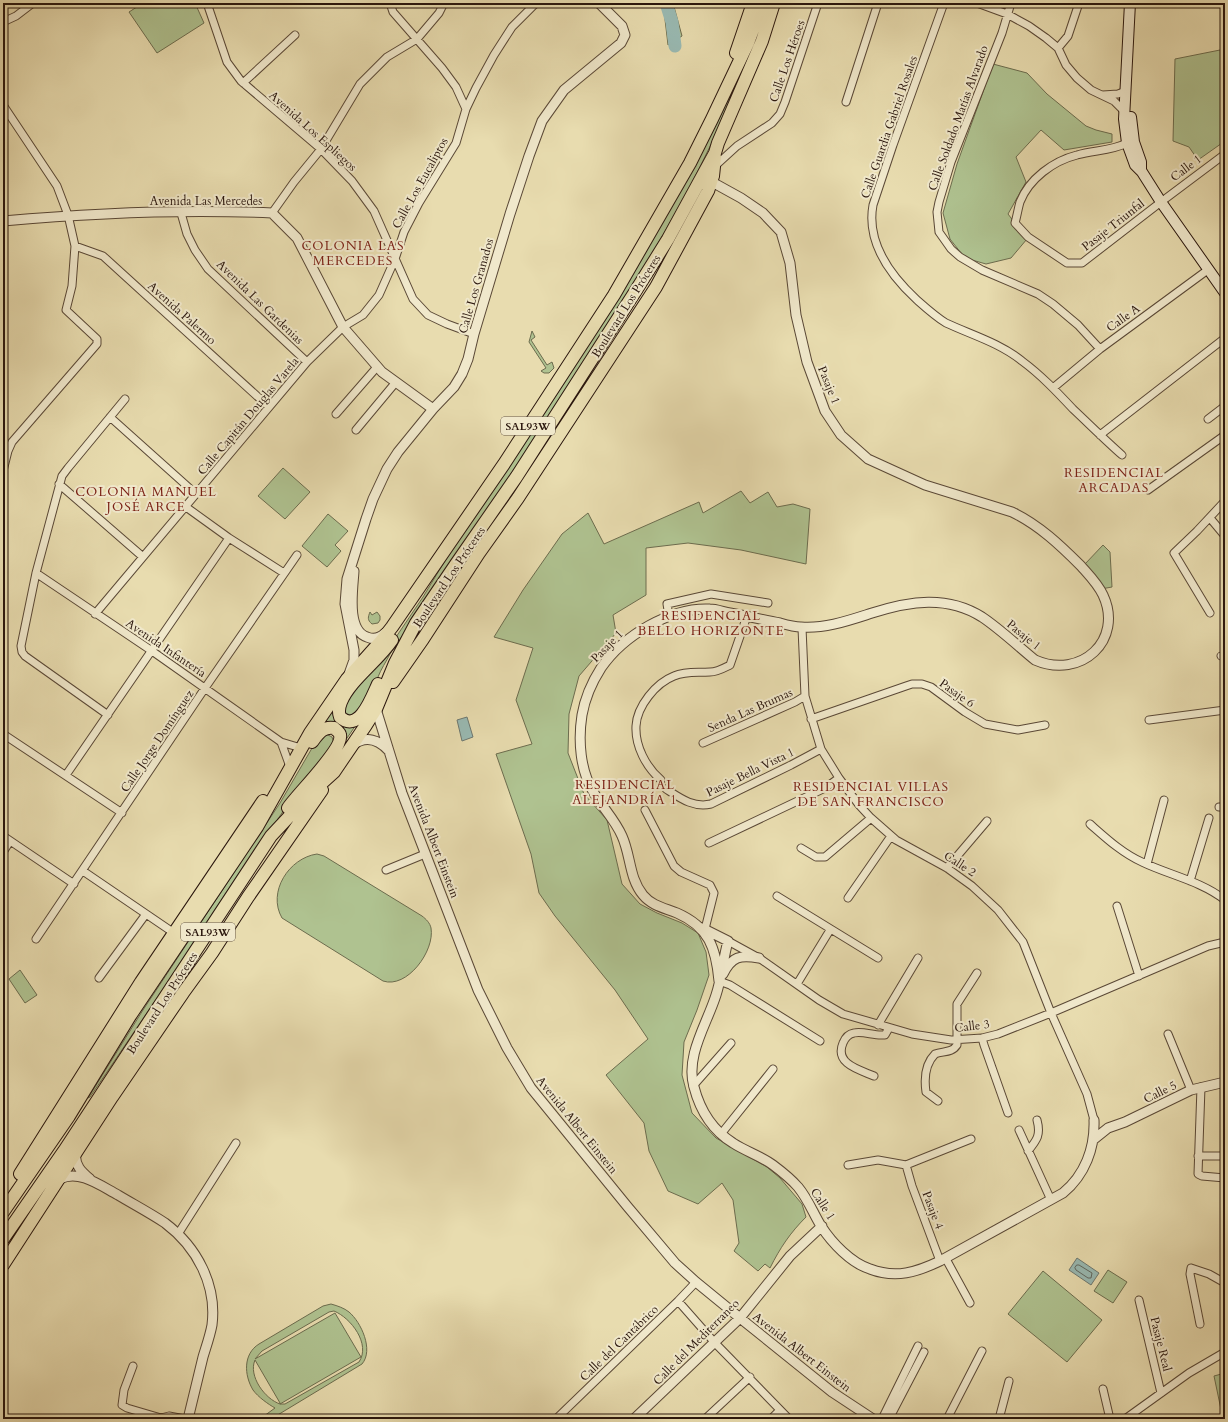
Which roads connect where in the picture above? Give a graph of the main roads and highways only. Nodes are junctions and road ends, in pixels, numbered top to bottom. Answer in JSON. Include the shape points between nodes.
{"nodes":[{"id":1,"x":753,"y":3,"type":"edge"},
{"id":2,"x":763,"y":3,"type":"edge"},
{"id":3,"x":774,"y":3,"type":"edge"},
{"id":4,"x":781,"y":3,"type":"edge"},
{"id":5,"x":1130,"y":3,"type":"edge"},
{"id":6,"x":1135,"y":3,"type":"edge"},
{"id":7,"x":762,"y":41,"type":"junction"},
{"id":8,"x":712,"y":119,"type":"junction"},
{"id":9,"x":715,"y":153,"type":"junction"},
{"id":10,"x":1142,"y":172,"type":"junction"},
{"id":11,"x":1225,"y":293,"type":"edge"},
{"id":12,"x":518,"y":498,"type":"junction"},
{"id":13,"x":494,"y":509,"type":"junction"},
{"id":14,"x":429,"y":572,"type":"junction"},
{"id":15,"x":416,"y":623,"type":"junction"},
{"id":16,"x":376,"y":709,"type":"junction"},
{"id":17,"x":300,"y":749,"type":"junction"},
{"id":18,"x":334,"y":772,"type":"junction"},
{"id":19,"x":257,"y":827,"type":"junction"},
{"id":20,"x":271,"y":836,"type":"junction"},
{"id":21,"x":130,"y":1016,"type":"junction"},
{"id":22,"x":146,"y":1028,"type":"junction"},
{"id":23,"x":77,"y":1082,"type":"junction"},
{"id":24,"x":112,"y":1097,"type":"junction"},
{"id":25,"x":3,"y":1198,"type":"edge"},
{"id":26,"x":3,"y":1212,"type":"edge"},
{"id":27,"x":3,"y":1239,"type":"edge"},
{"id":28,"x":3,"y":1266,"type":"edge"}],
"edges":[{"from":1,"to":8,"type":"highway"},
{"from":2,"to":8,"type":"highway","name":"Boulevard Los Próceres","number":"SAL93W","via":[[748,43]]},
{"from":3,"to":7,"type":"highway","name":"Boulevard Los Próceres","number":"SAL93W"},
{"from":4,"to":7,"type":"highway"},
{"from":5,"to":10,"type":"main road","via":[[1125,130],[1122,145]]},
{"from":6,"to":10,"type":"main road","via":[[1131,117]]},
{"from":7,"to":9,"type":"highway","name":"Boulevard Los Próceres","number":"SAL93W"},
{"from":8,"to":14,"type":"highway","name":"Boulevard Los Próceres","number":"SAL93W","via":[[690,163],[601,317]]},
{"from":9,"to":12,"type":"highway","via":[[712,182],[656,287]]},
{"from":9,"to":13,"type":"highway","name":"Boulevard Los Próceres","number":"SAL93W","via":[[661,251]]},
{"from":10,"to":11,"type":"main road"},
{"from":12,"to":13,"type":"highway"},
{"from":12,"to":16,"type":"highway"},
{"from":13,"to":15,"type":"highway","name":"Boulevard Los Próceres","number":"SAL93W"},
{"from":14,"to":15,"type":"highway","via":[[389,644],[340,702],[339,714],[342,719],[356,720],[363,713],[394,653]]},
{"from":14,"to":17,"type":"highway","name":"Boulevard Los Próceres","number":"SAL93W","via":[[392,627],[347,679]]},
{"from":15,"to":16,"type":"highway","name":"Boulevard Los Próceres","number":"SAL93W","via":[[395,663]]},
{"from":16,"to":18,"type":"highway","name":"Boulevard Los Próceres","number":"SAL93W"},
{"from":17,"to":19,"type":"highway","name":"Boulevard Los Próceres","number":"SAL93W"},
{"from":17,"to":23,"type":"highway","via":[[140,982]]},
{"from":18,"to":20,"type":"highway","name":"Boulevard Los Próceres","number":"SAL93W"},
{"from":18,"to":24,"type":"highway"},
{"from":19,"to":20,"type":"highway","via":[[282,795],[316,737],[325,728],[334,728],[341,736],[332,755],[290,806]]},
{"from":19,"to":21,"type":"highway","name":"Boulevard Los Próceres","number":"SAL93W"},
{"from":20,"to":22,"type":"highway","name":"Boulevard Los Próceres","number":"SAL93W"},
{"from":21,"to":23,"type":"highway"},
{"from":21,"to":26,"type":"highway","name":"Boulevard Los Próceres","number":"SAL93W","via":[[69,1116]]},
{"from":22,"to":24,"type":"highway"},
{"from":22,"to":27,"type":"highway","name":"Boulevard Los Próceres","number":"SAL93W"},
{"from":23,"to":25,"type":"highway"},
{"from":24,"to":28,"type":"highway"}]}
